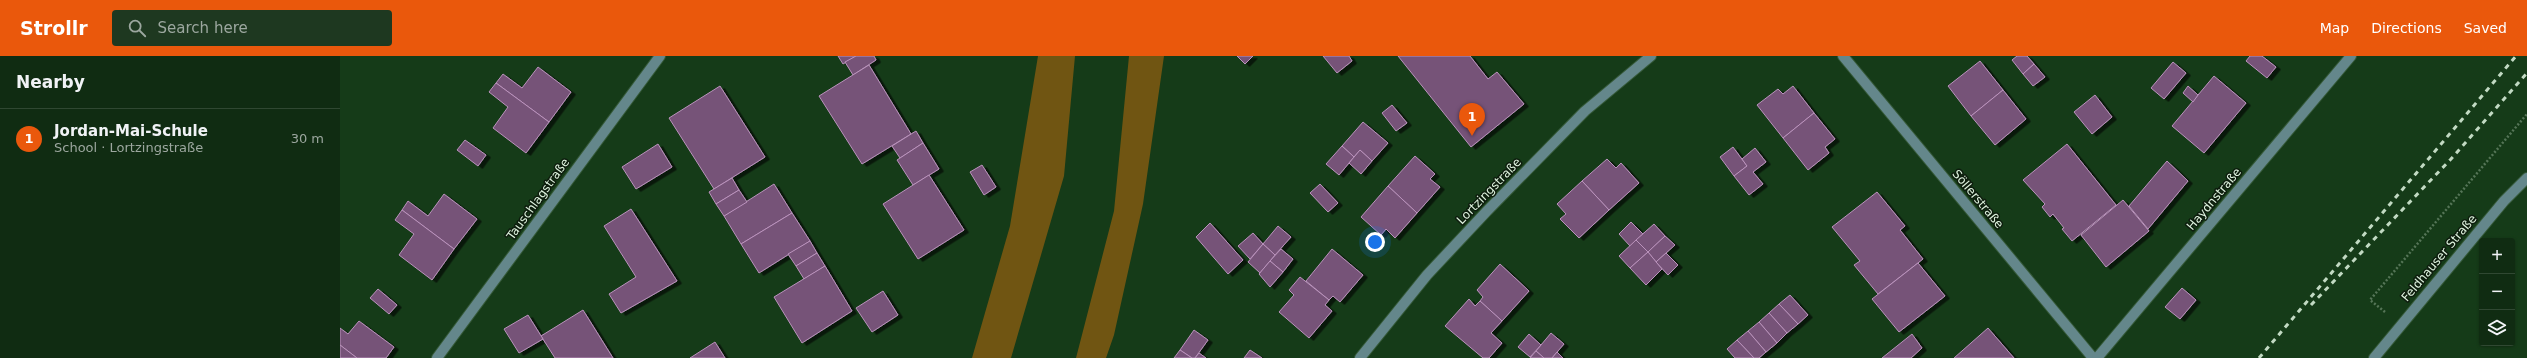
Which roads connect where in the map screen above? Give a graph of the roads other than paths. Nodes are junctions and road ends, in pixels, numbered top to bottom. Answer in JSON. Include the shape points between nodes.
{"nodes":[{"id":1,"x":660,"y":56,"type":"edge"},
{"id":2,"x":1651,"y":56,"type":"edge"},
{"id":3,"x":1843,"y":56,"type":"edge"},
{"id":4,"x":2352,"y":56,"type":"edge"},
{"id":5,"x":2527,"y":178,"type":"edge"},
{"id":6,"x":437,"y":358,"type":"edge"},
{"id":7,"x":1360,"y":358,"type":"edge"},
{"id":8,"x":2093,"y":358,"type":"edge"},
{"id":9,"x":2097,"y":358,"type":"edge"},
{"id":10,"x":2374,"y":358,"type":"edge"}],
"edges":[{"from":1,"to":6,"type":"street","name":"Tauschlagstraße"},
{"from":2,"to":7,"type":"street","name":"Lortzingstraße","via":[[1585,111],[1488,211],[1427,275]]},
{"from":3,"to":8,"type":"street","name":"Söllerstraße"},
{"from":4,"to":9,"type":"street","name":"Haydnstraße"},
{"from":5,"to":10,"type":"street","name":"Feldhauser Straße","via":[[2504,201]]}]}
